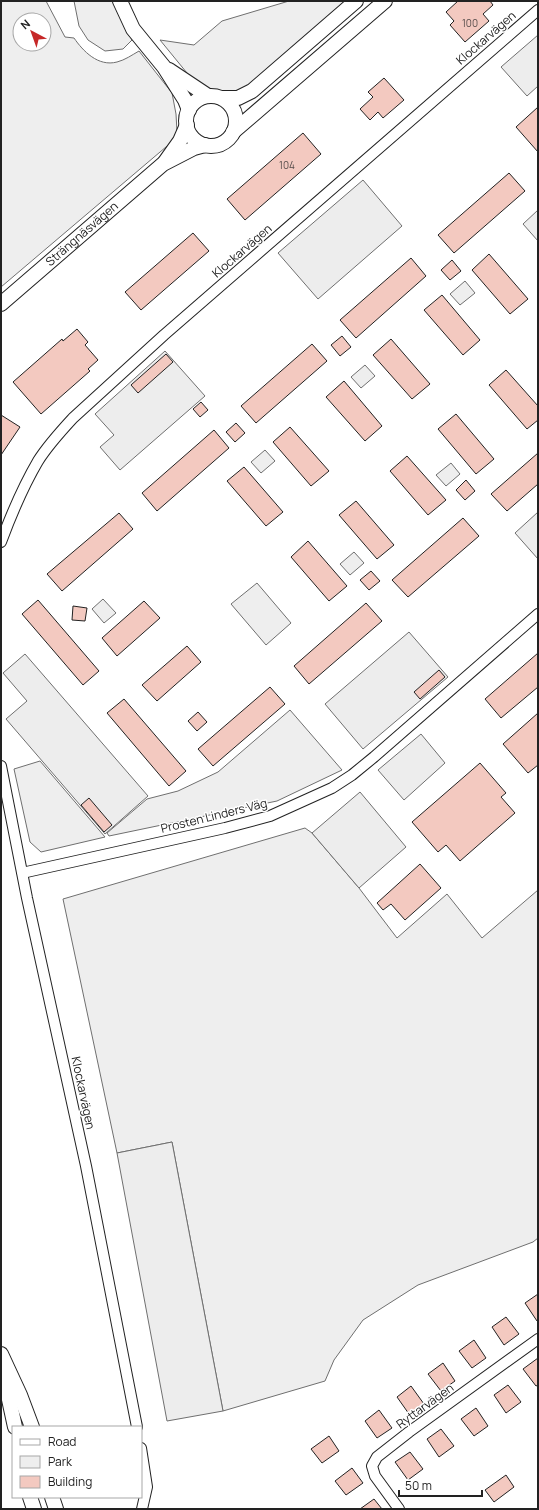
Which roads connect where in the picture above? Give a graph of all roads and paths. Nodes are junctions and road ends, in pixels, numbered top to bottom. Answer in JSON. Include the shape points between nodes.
{"nodes":[{"id":1,"x":120,"y":1,"type":"edge"},
{"id":2,"x":356,"y":1,"type":"edge"},
{"id":3,"x":385,"y":1,"type":"edge"},
{"id":4,"x":538,"y":10,"type":"edge"},
{"id":5,"x":164,"y":66,"type":"junction"},
{"id":6,"x":208,"y":96,"type":"junction"},
{"id":7,"x":222,"y":98,"type":"junction"},
{"id":8,"x":189,"y":110,"type":"junction"},
{"id":9,"x":187,"y":125,"type":"junction"},
{"id":10,"x":233,"y":132,"type":"junction"},
{"id":11,"x":205,"y":145,"type":"junction"},
{"id":12,"x":163,"y":164,"type":"junction"},
{"id":13,"x":1,"y":304,"type":"edge"},
{"id":14,"x":1,"y":542,"type":"edge"},
{"id":15,"x":538,"y":614,"type":"edge"},
{"id":16,"x":1,"y":766,"type":"edge"},
{"id":17,"x":22,"y":873,"type":"junction"},
{"id":18,"x":538,"y":1339,"type":"edge"},
{"id":19,"x":1,"y":1354,"type":"edge"},
{"id":20,"x":1,"y":1362,"type":"edge"},
{"id":21,"x":15,"y":1426,"type":"edge"},
{"id":22,"x":32,"y":1426,"type":"edge"},
{"id":23,"x":137,"y":1426,"type":"edge"},
{"id":24,"x":142,"y":1455,"type":"edge"},
{"id":25,"x":30,"y":1498,"type":"edge"},
{"id":26,"x":52,"y":1498,"type":"edge"},
{"id":27,"x":34,"y":1509,"type":"edge"},
{"id":28,"x":56,"y":1509,"type":"edge"},
{"id":29,"x":142,"y":1509,"type":"edge"},
{"id":30,"x":399,"y":1509,"type":"edge"}],
"edges":[{"from":1,"to":5,"type":"main road","via":[[134,29]]},
{"from":2,"to":7,"type":"main road","via":[[252,91],[238,98]]},
{"from":3,"to":10,"type":"main road"},
{"from":4,"to":14,"type":"street","name":"Klockarvägen","via":[[73,418],[38,461]]},
{"from":5,"to":6,"type":"main road"},
{"from":5,"to":8,"type":"main road"},
{"from":6,"to":7,"type":"main road"},
{"from":6,"to":8,"type":"main road","via":[[195,102]]},
{"from":7,"to":10,"type":"main road","via":[[230,104],[234,112],[236,122]]},
{"from":8,"to":9,"type":"main road"},
{"from":9,"to":11,"type":"main road","via":[[194,139]]},
{"from":9,"to":12,"type":"main road","name":"Strängnäsvägen","via":[[180,141]]},
{"from":10,"to":11,"type":"main road","via":[[220,144]]},
{"from":11,"to":12,"type":"main road","name":"Strängnäsvägen"},
{"from":12,"to":13,"type":"main road","name":"Strängnäsvägen"},
{"from":15,"to":17,"type":"street","name":"Prosten Linders Väg","via":[[374,757],[332,788],[270,816]]},
{"from":16,"to":17,"type":"street","name":"Klockarvägen"},
{"from":17,"to":23,"type":"street","name":"Klockarvägen","via":[[86,1166]]},
{"from":18,"to":30,"type":"street","name":"Ryttarvägen","via":[[378,1457],[372,1466],[375,1476]]},
{"from":19,"to":22,"type":"main road"},
{"from":20,"to":21,"type":"main road"},
{"from":24,"to":29,"type":"street","via":[[147,1488]]},
{"from":25,"to":27,"type":"main road"},
{"from":26,"to":28,"type":"main road"}]}
